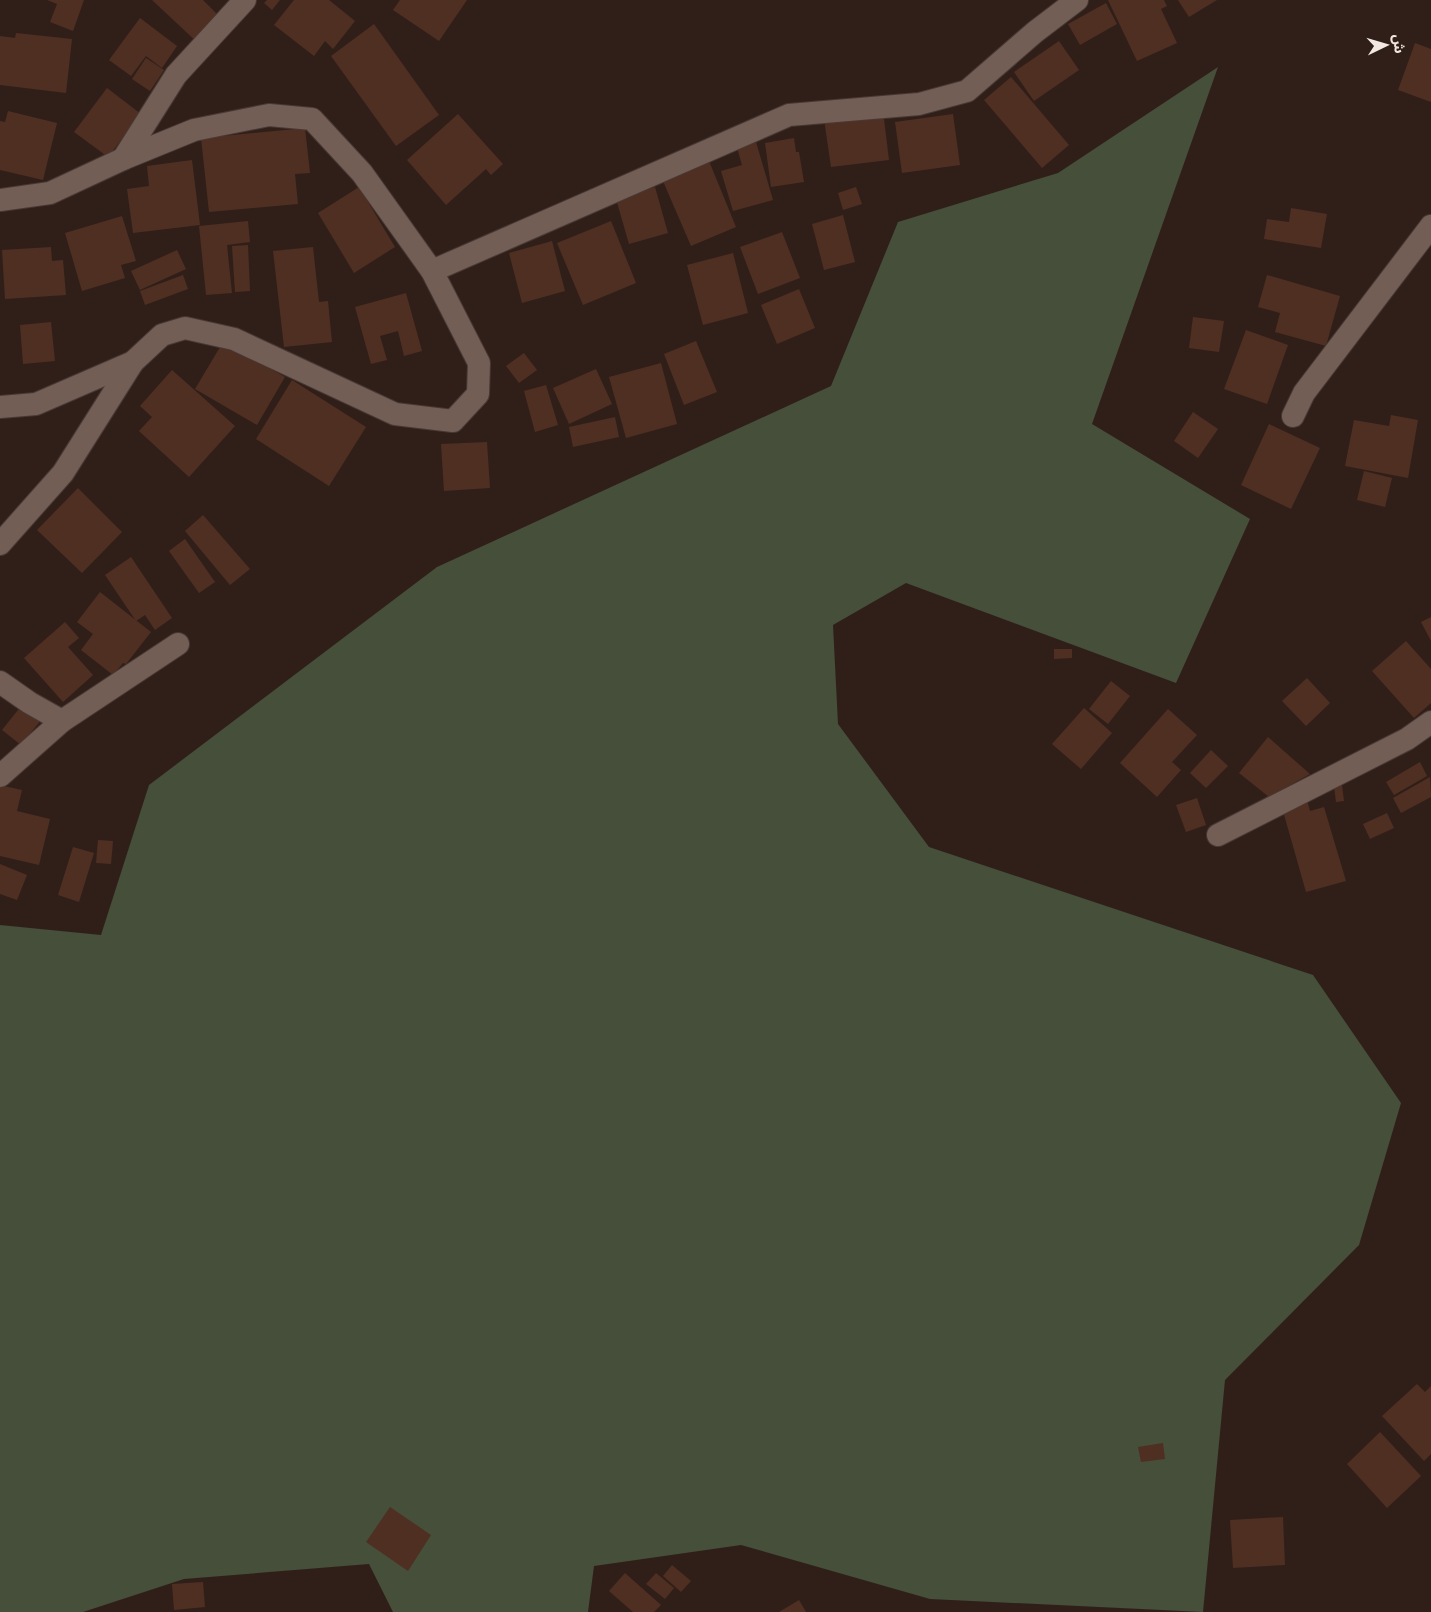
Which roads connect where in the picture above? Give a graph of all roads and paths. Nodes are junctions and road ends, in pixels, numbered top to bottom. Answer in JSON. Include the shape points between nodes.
{"nodes":[{"id":1,"x":245,"y":0,"type":"edge"},
{"id":2,"x":1078,"y":0,"type":"edge"},
{"id":3,"x":123,"y":159,"type":"junction"},
{"id":4,"x":0,"y":200,"type":"edge"},
{"id":5,"x":1431,"y":226,"type":"edge"},
{"id":6,"x":432,"y":271,"type":"junction"},
{"id":7,"x":133,"y":362,"type":"junction"},
{"id":8,"x":0,"y":407,"type":"edge"},
{"id":9,"x":1293,"y":416,"type":"dead end"},
{"id":10,"x":0,"y":544,"type":"edge"},
{"id":11,"x":178,"y":644,"type":"dead end"},
{"id":12,"x":0,"y":682,"type":"edge"},
{"id":13,"x":62,"y":721,"type":"junction"},
{"id":14,"x":1431,"y":722,"type":"edge"},
{"id":15,"x":0,"y":776,"type":"edge"},
{"id":16,"x":1218,"y":835,"type":"dead end"}],
"edges":[{"from":1,"to":3,"type":"street","via":[[176,75]]},
{"from":2,"to":6,"type":"street","via":[[1035,32],[967,92],[919,104],[789,115]]},
{"from":3,"to":4,"type":"street","via":[[50,192]]},
{"from":3,"to":6,"type":"street","via":[[194,130],[269,115],[312,119],[362,173]]},
{"from":5,"to":9,"type":"street","via":[[1304,393]]},
{"from":6,"to":7,"type":"street","via":[[479,363],[478,394],[453,421],[395,414],[234,339],[185,328],[162,335]]},
{"from":7,"to":8,"type":"street","via":[[36,404]]},
{"from":7,"to":10,"type":"street","via":[[63,473]]},
{"from":11,"to":13,"type":"street"},
{"from":12,"to":13,"type":"street"},
{"from":13,"to":15,"type":"street"},
{"from":14,"to":16,"type":"street","via":[[1407,739]]}]}
